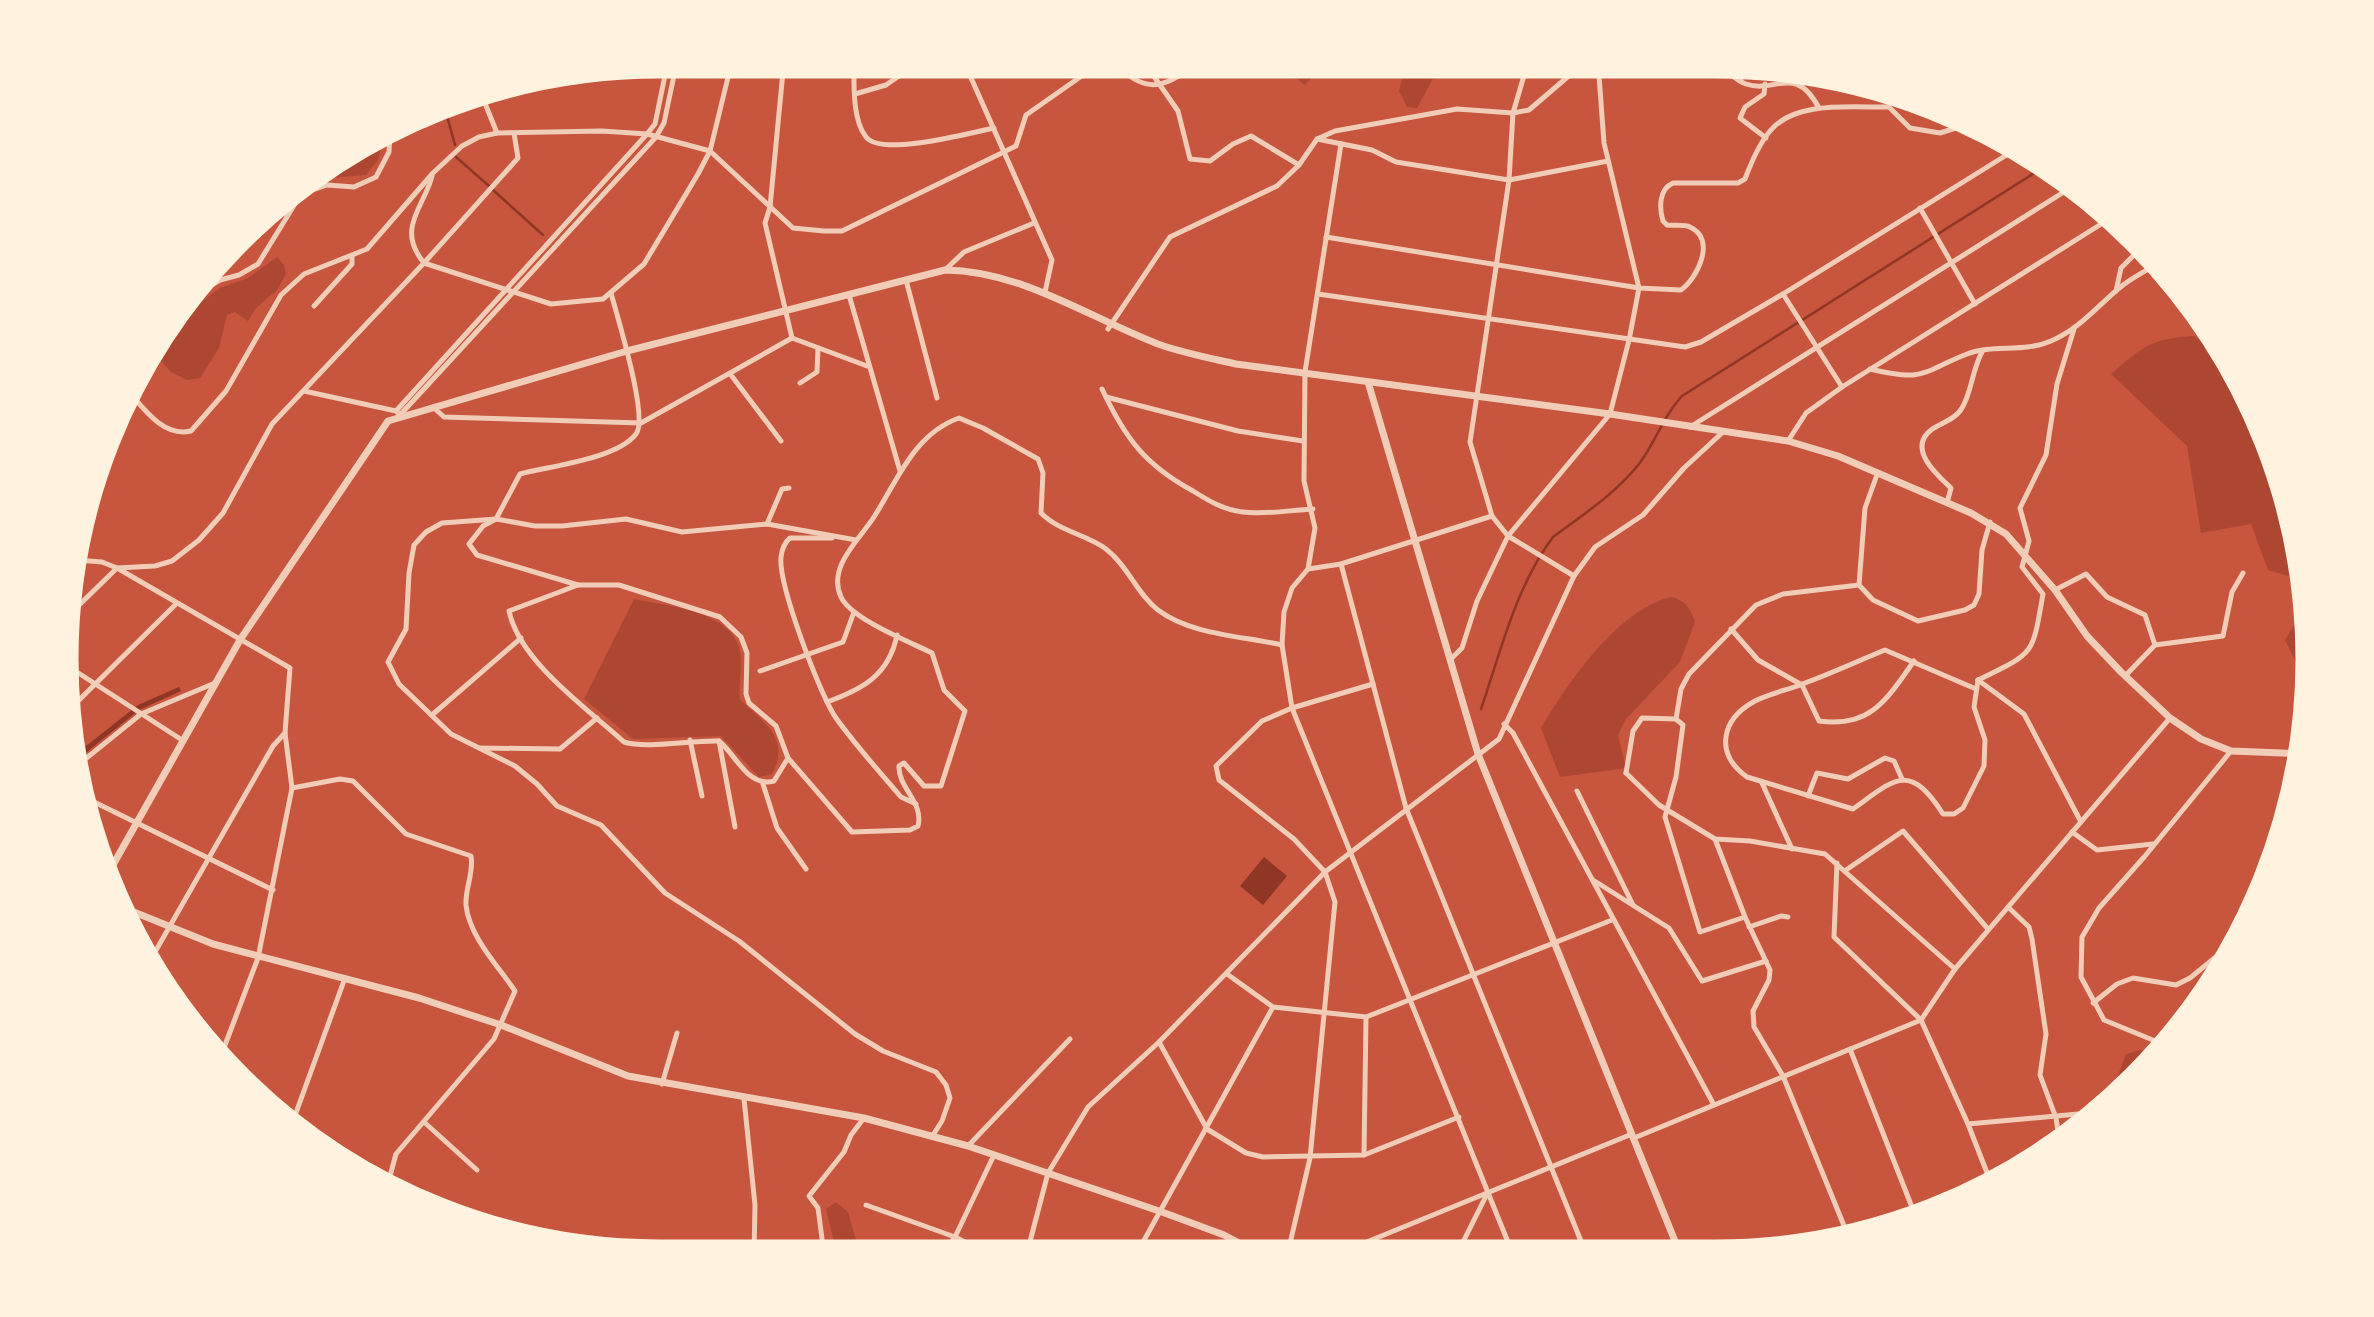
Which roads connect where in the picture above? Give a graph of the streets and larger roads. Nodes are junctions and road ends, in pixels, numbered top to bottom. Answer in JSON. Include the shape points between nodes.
{"nodes":[{"id":1,"x":665,"y":74,"type":"edge"},
{"id":2,"x":674,"y":74,"type":"edge"},
{"id":3,"x":729,"y":74,"type":"edge"},
{"id":4,"x":782,"y":74,"type":"edge"},
{"id":5,"x":854,"y":74,"type":"edge"},
{"id":6,"x":902,"y":74,"type":"edge"},
{"id":7,"x":969,"y":74,"type":"edge"},
{"id":8,"x":1084,"y":74,"type":"edge"},
{"id":9,"x":1126,"y":74,"type":"edge"},
{"id":10,"x":1152,"y":74,"type":"edge"},
{"id":11,"x":1181,"y":74,"type":"edge"},
{"id":12,"x":1524,"y":74,"type":"edge"},
{"id":13,"x":1571,"y":74,"type":"edge"},
{"id":14,"x":1599,"y":74,"type":"edge"},
{"id":15,"x":1732,"y":74,"type":"edge"},
{"id":16,"x":1743,"y":75,"type":"edge"},
{"id":17,"x":1740,"y":82,"type":"junction"},
{"id":18,"x":1765,"y":84,"type":"junction"},
{"id":19,"x":1160,"y":85,"type":"junction"},
{"id":20,"x":855,"y":94,"type":"junction"},
{"id":21,"x":484,"y":101,"type":"edge"},
{"id":22,"x":1819,"y":108,"type":"junction"},
{"id":23,"x":1513,"y":113,"type":"junction"},
{"id":24,"x":1959,"y":127,"type":"edge"},
{"id":25,"x":994,"y":128,"type":"junction"},
{"id":26,"x":497,"y":133,"type":"junction"},
{"id":27,"x":514,"y":133,"type":"junction"},
{"id":28,"x":648,"y":134,"type":"junction"},
{"id":29,"x":656,"y":137,"type":"junction"},
{"id":30,"x":1766,"y":138,"type":"junction"},
{"id":31,"x":390,"y":139,"type":"edge"},
{"id":32,"x":1317,"y":139,"type":"junction"},
{"id":33,"x":1341,"y":144,"type":"junction"},
{"id":34,"x":710,"y":151,"type":"junction"},
{"id":35,"x":1004,"y":153,"type":"junction"},
{"id":36,"x":2010,"y":153,"type":"edge"},
{"id":37,"x":1608,"y":161,"type":"junction"},
{"id":38,"x":1299,"y":166,"type":"junction"},
{"id":39,"x":433,"y":173,"type":"junction"},
{"id":40,"x":1509,"y":180,"type":"junction"},
{"id":41,"x":2067,"y":190,"type":"edge"},
{"id":42,"x":302,"y":194,"type":"edge"},
{"id":43,"x":302,"y":194,"type":"edge"},
{"id":44,"x":770,"y":208,"type":"junction"},
{"id":45,"x":1920,"y":208,"type":"junction"},
{"id":46,"x":2104,"y":222,"type":"edge"},
{"id":47,"x":1034,"y":223,"type":"junction"},
{"id":48,"x":1326,"y":237,"type":"junction"},
{"id":49,"x":2135,"y":254,"type":"dead end"},
{"id":50,"x":352,"y":257,"type":"junction"},
{"id":51,"x":424,"y":263,"type":"junction"},
{"id":52,"x":1951,"y":263,"type":"junction"},
{"id":53,"x":1497,"y":265,"type":"junction"},
{"id":54,"x":2151,"y":268,"type":"edge"},
{"id":55,"x":945,"y":270,"type":"junction"},
{"id":56,"x":906,"y":280,"type":"junction"},
{"id":57,"x":206,"y":288,"type":"edge"},
{"id":58,"x":1639,"y":288,"type":"junction"},
{"id":59,"x":507,"y":289,"type":"junction"},
{"id":60,"x":2116,"y":291,"type":"junction"},
{"id":61,"x":516,"y":292,"type":"junction"},
{"id":62,"x":1045,"y":292,"type":"junction"},
{"id":63,"x":611,"y":293,"type":"junction"},
{"id":64,"x":1318,"y":294,"type":"junction"},
{"id":65,"x":849,"y":295,"type":"junction"},
{"id":66,"x":1783,"y":295,"type":"junction"},
{"id":67,"x":1975,"y":304,"type":"junction"},
{"id":68,"x":314,"y":306,"type":"dead end"},
{"id":69,"x":787,"y":311,"type":"junction"},
{"id":70,"x":1489,"y":320,"type":"junction"},
{"id":71,"x":1110,"y":326,"type":"junction"},
{"id":72,"x":2074,"y":329,"type":"junction"},
{"id":73,"x":792,"y":338,"type":"junction"},
{"id":74,"x":1629,"y":340,"type":"junction"},
{"id":75,"x":1817,"y":347,"type":"junction"},
{"id":76,"x":818,"y":348,"type":"junction"},
{"id":77,"x":627,"y":351,"type":"junction"},
{"id":78,"x":1982,"y":352,"type":"junction"},
{"id":79,"x":867,"y":366,"type":"junction"},
{"id":80,"x":1870,"y":369,"type":"junction"},
{"id":81,"x":1304,"y":372,"type":"junction"},
{"id":82,"x":731,"y":375,"type":"junction"},
{"id":83,"x":1368,"y":382,"type":"junction"},
{"id":84,"x":800,"y":383,"type":"dead end"},
{"id":85,"x":1842,"y":387,"type":"junction"},
{"id":86,"x":1102,"y":389,"type":"dead end"},
{"id":87,"x":304,"y":391,"type":"junction"},
{"id":88,"x":1478,"y":396,"type":"junction"},
{"id":89,"x":1106,"y":397,"type":"junction"},
{"id":90,"x":937,"y":398,"type":"dead end"},
{"id":91,"x":135,"y":399,"type":"edge"},
{"id":92,"x":431,"y":406,"type":"junction"},
{"id":93,"x":398,"y":413,"type":"junction"},
{"id":94,"x":1610,"y":414,"type":"junction"},
{"id":95,"x":641,"y":423,"type":"junction"},
{"id":96,"x":1690,"y":427,"type":"junction"},
{"id":97,"x":1723,"y":432,"type":"junction"},
{"id":98,"x":781,"y":441,"type":"dead end"},
{"id":99,"x":1303,"y":441,"type":"junction"},
{"id":100,"x":1788,"y":441,"type":"junction"},
{"id":101,"x":900,"y":471,"type":"junction"},
{"id":102,"x":1878,"y":472,"type":"junction"},
{"id":103,"x":789,"y":488,"type":"dead end"},
{"id":104,"x":1947,"y":503,"type":"junction"},
{"id":105,"x":1313,"y":509,"type":"junction"},
{"id":106,"x":1492,"y":516,"type":"junction"},
{"id":107,"x":496,"y":519,"type":"junction"},
{"id":108,"x":1990,"y":522,"type":"junction"},
{"id":109,"x":767,"y":524,"type":"junction"},
{"id":110,"x":837,"y":537,"type":"junction"},
{"id":111,"x":1508,"y":537,"type":"junction"},
{"id":112,"x":856,"y":540,"type":"junction"},
{"id":113,"x":1415,"y":542,"type":"junction"},
{"id":114,"x":2025,"y":552,"type":"junction"},
{"id":115,"x":82,"y":560,"type":"edge"},
{"id":116,"x":1341,"y":564,"type":"junction"},
{"id":117,"x":117,"y":568,"type":"junction"},
{"id":118,"x":1308,"y":569,"type":"junction"},
{"id":119,"x":2243,"y":573,"type":"dead end"},
{"id":120,"x":1574,"y":576,"type":"junction"},
{"id":121,"x":578,"y":585,"type":"junction"},
{"id":122,"x":1859,"y":585,"type":"junction"},
{"id":123,"x":2055,"y":590,"type":"junction"},
{"id":124,"x":176,"y":604,"type":"junction"},
{"id":125,"x":76,"y":608,"type":"edge"},
{"id":126,"x":854,"y":612,"type":"junction"},
{"id":127,"x":1731,"y":629,"type":"junction"},
{"id":128,"x":897,"y":635,"type":"junction"},
{"id":129,"x":521,"y":638,"type":"junction"},
{"id":130,"x":240,"y":640,"type":"junction"},
{"id":131,"x":1282,"y":645,"type":"junction"},
{"id":132,"x":2155,"y":645,"type":"junction"},
{"id":133,"x":808,"y":655,"type":"junction"},
{"id":134,"x":1914,"y":661,"type":"junction"},
{"id":135,"x":1448,"y":663,"type":"junction"},
{"id":136,"x":74,"y":670,"type":"edge"},
{"id":137,"x":760,"y":671,"type":"dead end"},
{"id":138,"x":2125,"y":676,"type":"junction"},
{"id":139,"x":1978,"y":680,"type":"junction"},
{"id":140,"x":216,"y":682,"type":"junction"},
{"id":141,"x":95,"y":684,"type":"junction"},
{"id":142,"x":1374,"y":684,"type":"junction"},
{"id":143,"x":1802,"y":685,"type":"junction"},
{"id":144,"x":1976,"y":689,"type":"junction"},
{"id":145,"x":827,"y":702,"type":"junction"},
{"id":146,"x":76,"y":703,"type":"edge"},
{"id":147,"x":1292,"y":708,"type":"junction"},
{"id":148,"x":141,"y":714,"type":"junction"},
{"id":149,"x":432,"y":715,"type":"junction"},
{"id":150,"x":597,"y":718,"type":"junction"},
{"id":151,"x":2169,"y":718,"type":"junction"},
{"id":152,"x":1676,"y":719,"type":"junction"},
{"id":153,"x":1504,"y":724,"type":"junction"},
{"id":154,"x":285,"y":733,"type":"junction"},
{"id":155,"x":182,"y":740,"type":"junction"},
{"id":156,"x":690,"y":740,"type":"junction"},
{"id":157,"x":719,"y":741,"type":"junction"},
{"id":158,"x":475,"y":748,"type":"junction"},
{"id":159,"x":2231,"y":751,"type":"junction"},
{"id":160,"x":1478,"y":754,"type":"junction"},
{"id":161,"x":2292,"y":754,"type":"edge"},
{"id":162,"x":788,"y":758,"type":"junction"},
{"id":163,"x":83,"y":761,"type":"edge"},
{"id":164,"x":1902,"y":779,"type":"junction"},
{"id":165,"x":1762,"y":783,"type":"junction"},
{"id":166,"x":763,"y":784,"type":"junction"},
{"id":167,"x":292,"y":788,"type":"junction"},
{"id":168,"x":1577,"y":791,"type":"dead end"},
{"id":169,"x":702,"y":796,"type":"dead end"},
{"id":170,"x":1808,"y":796,"type":"junction"},
{"id":171,"x":91,"y":800,"type":"edge"},
{"id":172,"x":916,"y":804,"type":"junction"},
{"id":173,"x":1406,"y":808,"type":"junction"},
{"id":174,"x":1665,"y":809,"type":"junction"},
{"id":175,"x":136,"y":822,"type":"junction"},
{"id":176,"x":2081,"y":822,"type":"junction"},
{"id":177,"x":735,"y":827,"type":"dead end"},
{"id":178,"x":2072,"y":832,"type":"junction"},
{"id":179,"x":1716,"y":839,"type":"junction"},
{"id":180,"x":2153,"y":844,"type":"junction"},
{"id":181,"x":1792,"y":849,"type":"junction"},
{"id":182,"x":1350,"y":850,"type":"junction"},
{"id":183,"x":208,"y":858,"type":"junction"},
{"id":184,"x":1837,"y":863,"type":"junction"},
{"id":185,"x":112,"y":866,"type":"edge"},
{"id":186,"x":806,"y":869,"type":"dead end"},
{"id":187,"x":1846,"y":870,"type":"junction"},
{"id":188,"x":1325,"y":872,"type":"junction"},
{"id":189,"x":1590,"y":878,"type":"junction"},
{"id":190,"x":273,"y":890,"type":"junction"},
{"id":191,"x":2008,"y":906,"type":"junction"},
{"id":192,"x":1634,"y":908,"type":"junction"},
{"id":193,"x":131,"y":911,"type":"edge"},
{"id":194,"x":1745,"y":917,"type":"junction"},
{"id":195,"x":1788,"y":917,"type":"dead end"},
{"id":196,"x":1612,"y":920,"type":"junction"},
{"id":197,"x":170,"y":926,"type":"junction"},
{"id":198,"x":1749,"y":926,"type":"junction"},
{"id":199,"x":1988,"y":929,"type":"junction"},
{"id":200,"x":1553,"y":942,"type":"junction"},
{"id":201,"x":2221,"y":953,"type":"edge"},
{"id":202,"x":154,"y":954,"type":"edge"},
{"id":203,"x":258,"y":958,"type":"junction"},
{"id":204,"x":1766,"y":961,"type":"junction"},
{"id":205,"x":1955,"y":969,"type":"junction"},
{"id":206,"x":1474,"y":973,"type":"junction"},
{"id":207,"x":1227,"y":974,"type":"junction"},
{"id":208,"x":345,"y":978,"type":"junction"},
{"id":209,"x":1410,"y":999,"type":"junction"},
{"id":210,"x":2093,"y":1003,"type":"junction"},
{"id":211,"x":1273,"y":1007,"type":"junction"},
{"id":212,"x":1327,"y":1012,"type":"junction"},
{"id":213,"x":1366,"y":1017,"type":"junction"},
{"id":214,"x":1921,"y":1020,"type":"junction"},
{"id":215,"x":500,"y":1025,"type":"junction"},
{"id":216,"x":677,"y":1033,"type":"dead end"},
{"id":217,"x":1070,"y":1038,"type":"dead end"},
{"id":218,"x":1159,"y":1042,"type":"junction"},
{"id":219,"x":2157,"y":1042,"type":"edge"},
{"id":220,"x":223,"y":1049,"type":"edge"},
{"id":221,"x":1850,"y":1049,"type":"junction"},
{"id":222,"x":1783,"y":1076,"type":"junction"},
{"id":223,"x":663,"y":1084,"type":"junction"},
{"id":224,"x":744,"y":1099,"type":"junction"},
{"id":225,"x":1714,"y":1105,"type":"junction"},
{"id":226,"x":2082,"y":1114,"type":"edge"},
{"id":227,"x":295,"y":1117,"type":"edge"},
{"id":228,"x":1459,"y":1117,"type":"junction"},
{"id":229,"x":864,"y":1118,"type":"junction"},
{"id":230,"x":2056,"y":1118,"type":"junction"},
{"id":231,"x":424,"y":1122,"type":"junction"},
{"id":232,"x":1968,"y":1124,"type":"junction"},
{"id":233,"x":1207,"y":1129,"type":"junction"},
{"id":234,"x":2058,"y":1133,"type":"edge"},
{"id":235,"x":933,"y":1135,"type":"junction"},
{"id":236,"x":1633,"y":1136,"type":"junction"},
{"id":237,"x":968,"y":1146,"type":"junction"},
{"id":238,"x":994,"y":1155,"type":"junction"},
{"id":239,"x":1364,"y":1155,"type":"junction"},
{"id":240,"x":1310,"y":1158,"type":"junction"},
{"id":241,"x":1552,"y":1166,"type":"junction"},
{"id":242,"x":477,"y":1170,"type":"dead end"},
{"id":243,"x":1048,"y":1173,"type":"junction"},
{"id":244,"x":1988,"y":1176,"type":"edge"},
{"id":245,"x":390,"y":1177,"type":"edge"},
{"id":246,"x":1488,"y":1192,"type":"junction"},
{"id":247,"x":866,"y":1205,"type":"dead end"},
{"id":248,"x":1913,"y":1209,"type":"edge"},
{"id":249,"x":1162,"y":1212,"type":"junction"},
{"id":250,"x":1845,"y":1229,"type":"edge"},
{"id":251,"x":955,"y":1237,"type":"junction"},
{"id":252,"x":754,"y":1244,"type":"edge"},
{"id":253,"x":823,"y":1244,"type":"edge"},
{"id":254,"x":950,"y":1244,"type":"edge"},
{"id":255,"x":969,"y":1244,"type":"edge"},
{"id":256,"x":1029,"y":1244,"type":"edge"},
{"id":257,"x":1142,"y":1244,"type":"edge"},
{"id":258,"x":1240,"y":1244,"type":"edge"},
{"id":259,"x":1290,"y":1244,"type":"edge"},
{"id":260,"x":1361,"y":1244,"type":"edge"},
{"id":261,"x":1462,"y":1244,"type":"edge"},
{"id":262,"x":1510,"y":1244,"type":"edge"},
{"id":263,"x":1582,"y":1244,"type":"edge"},
{"id":264,"x":1676,"y":1244,"type":"edge"}],
"edges":[{"from":1,"to":28,"type":"street","via":[[655,124]]},
{"from":2,"to":29,"type":"street","via":[[664,123]]},
{"from":3,"to":34,"type":"street"},
{"from":4,"to":44,"type":"street"},
{"from":5,"to":20,"type":"street"},
{"from":6,"to":20,"type":"street","via":[[886,85]]},
{"from":7,"to":25,"type":"street"},
{"from":8,"to":35,"type":"street","via":[[1026,115],[1016,146]]},
{"from":9,"to":19,"type":"street","via":[[1149,87]]},
{"from":10,"to":19,"type":"street"},
{"from":11,"to":19,"type":"street"},
{"from":12,"to":23,"type":"street"},
{"from":13,"to":23,"type":"street","via":[[1529,110]]},
{"from":14,"to":37,"type":"street"},
{"from":15,"to":17,"type":"street"},
{"from":16,"to":17,"type":"street"},
{"from":17,"to":18,"type":"street"},
{"from":18,"to":22,"type":"street","via":[[1796,84]]},
{"from":18,"to":30,"type":"street","via":[[1764,94],[1745,107],[1740,118]]},
{"from":19,"to":38,"type":"street","via":[[1178,111],[1190,159],[1210,160],[1251,136]]},
{"from":20,"to":25,"type":"street","via":[[864,135],[879,144],[918,143]]},
{"from":21,"to":26,"type":"street"},
{"from":22,"to":24,"type":"street","via":[[1889,107],[1910,128],[1940,133]]},
{"from":22,"to":30,"type":"street","via":[[1785,118]]},
{"from":23,"to":32,"type":"street","via":[[1457,109],[1335,131]]},
{"from":23,"to":40,"type":"street"},
{"from":25,"to":35,"type":"street"},
{"from":26,"to":27,"type":"street"},
{"from":26,"to":39,"type":"street","via":[[462,146]]},
{"from":27,"to":28,"type":"street"},
{"from":27,"to":51,"type":"street","via":[[517,158]]},
{"from":28,"to":29,"type":"street"},
{"from":28,"to":59,"type":"street"},
{"from":29,"to":34,"type":"street"},
{"from":29,"to":61,"type":"street"},
{"from":30,"to":58,"type":"street","via":[[1745,179],[1738,183],[1666,186],[1661,217],[1667,225],[1689,226],[1696,232],[1701,263],[1697,275],[1681,290]]},
{"from":31,"to":42,"type":"street","via":[[389,152],[376,177],[354,187],[327,185]]},
{"from":32,"to":33,"type":"street"},
{"from":32,"to":38,"type":"street"},
{"from":33,"to":40,"type":"street","via":[[1372,150],[1396,162]]},
{"from":33,"to":48,"type":"street"},
{"from":34,"to":44,"type":"street"},
{"from":34,"to":63,"type":"street","via":[[645,264]]},
{"from":35,"to":44,"type":"street","via":[[842,231],[793,228]]},
{"from":35,"to":47,"type":"street"},
{"from":36,"to":45,"type":"street"},
{"from":37,"to":40,"type":"street"},
{"from":37,"to":58,"type":"street"},
{"from":38,"to":71,"type":"street","via":[[1277,186],[1170,237]]},
{"from":39,"to":50,"type":"street","via":[[367,249]]},
{"from":39,"to":51,"type":"street","via":[[412,219]]},
{"from":40,"to":53,"type":"street"},
{"from":41,"to":52,"type":"street"},
{"from":43,"to":57,"type":"street","via":[[258,264]]},
{"from":44,"to":69,"type":"street","via":[[765,223]]},
{"from":45,"to":52,"type":"street"},
{"from":45,"to":66,"type":"street"},
{"from":46,"to":67,"type":"street"},
{"from":47,"to":55,"type":"street","via":[[964,252]]},
{"from":47,"to":62,"type":"street","via":[[1052,260]]},
{"from":48,"to":53,"type":"street"},
{"from":48,"to":64,"type":"street"},
{"from":49,"to":60,"type":"street","via":[[2121,268]]},
{"from":50,"to":68,"type":"street","via":[[352,264]]},
{"from":50,"to":91,"type":"street","via":[[304,274],[281,295],[226,391],[191,431],[162,425]]},
{"from":51,"to":59,"type":"street"},
{"from":51,"to":87,"type":"street"},
{"from":52,"to":67,"type":"street"},
{"from":52,"to":75,"type":"street"},
{"from":53,"to":58,"type":"street"},
{"from":53,"to":70,"type":"street"},
{"from":54,"to":60,"type":"street"},
{"from":55,"to":56,"type":"street"},
{"from":55,"to":62,"type":"street","via":[[964,270]]},
{"from":56,"to":65,"type":"street"},
{"from":56,"to":90,"type":"street"},
{"from":58,"to":74,"type":"street"},
{"from":59,"to":61,"type":"street"},
{"from":59,"to":93,"type":"street"},
{"from":60,"to":72,"type":"street"},
{"from":61,"to":63,"type":"street","via":[[551,304],[583,303]]},
{"from":61,"to":93,"type":"street"},
{"from":62,"to":71,"type":"street"},
{"from":63,"to":77,"type":"street"},
{"from":64,"to":70,"type":"street"},
{"from":64,"to":81,"type":"street"},
{"from":65,"to":69,"type":"street"},
{"from":65,"to":79,"type":"street"},
{"from":66,"to":74,"type":"street","via":[[1685,347]]},
{"from":66,"to":75,"type":"street"},
{"from":67,"to":80,"type":"street"},
{"from":69,"to":73,"type":"street"},
{"from":69,"to":77,"type":"street"},
{"from":70,"to":74,"type":"street"},
{"from":70,"to":88,"type":"street"},
{"from":71,"to":81,"type":"street","via":[[1193,355]]},
{"from":72,"to":78,"type":"street","via":[[2031,347]]},
{"from":72,"to":114,"type":"street","via":[[2057,384],[2046,455],[2020,508],[2029,541]]},
{"from":73,"to":76,"type":"street"},
{"from":73,"to":82,"type":"street"},
{"from":74,"to":94,"type":"street"},
{"from":75,"to":85,"type":"street"},
{"from":75,"to":96,"type":"street"},
{"from":76,"to":79,"type":"street"},
{"from":76,"to":84,"type":"street","via":[[817,372]]},
{"from":77,"to":92,"type":"street"},
{"from":77,"to":95,"type":"street"},
{"from":78,"to":80,"type":"street","via":[[1925,375]]},
{"from":78,"to":104,"type":"street","via":[[1959,413],[1928,432],[1923,444],[1931,471],[1951,488]]},
{"from":79,"to":101,"type":"street"},
{"from":80,"to":85,"type":"street"},
{"from":81,"to":83,"type":"street"},
{"from":81,"to":99,"type":"street"},
{"from":82,"to":95,"type":"street"},
{"from":82,"to":98,"type":"street"},
{"from":83,"to":88,"type":"street"},
{"from":83,"to":113,"type":"street"},
{"from":85,"to":100,"type":"street","via":[[1806,413]]},
{"from":86,"to":89,"type":"street"},
{"from":87,"to":93,"type":"street"},
{"from":87,"to":117,"type":"street","via":[[272,424],[223,513],[199,540],[172,561]]},
{"from":88,"to":94,"type":"street"},
{"from":88,"to":106,"type":"street","via":[[1470,443]]},
{"from":89,"to":99,"type":"street","via":[[1238,431]]},
{"from":89,"to":105,"type":"street","via":[[1142,457],[1222,508],[1244,512]]},
{"from":92,"to":93,"type":"street"},
{"from":92,"to":95,"type":"street","via":[[444,417]]},
{"from":93,"to":130,"type":"street","via":[[388,421]]},
{"from":94,"to":96,"type":"street"},
{"from":94,"to":111,"type":"street"},
{"from":95,"to":107,"type":"street","via":[[636,435],[591,458],[520,474]]},
{"from":96,"to":97,"type":"street"},
{"from":97,"to":100,"type":"street"},
{"from":97,"to":120,"type":"street","via":[[1684,468],[1656,503],[1595,547]]},
{"from":99,"to":105,"type":"street","via":[[1304,481]]},
{"from":100,"to":102,"type":"street"},
{"from":101,"to":112,"type":"street"},
{"from":101,"to":131,"type":"street","via":[[942,425],[959,418],[983,428],[1038,459],[1043,473],[1041,513],[1054,525],[1103,546],[1119,559],[1157,610],[1189,626]]},
{"from":102,"to":104,"type":"street"},
{"from":102,"to":122,"type":"street","via":[[1865,508]]},
{"from":103,"to":109,"type":"street","via":[[782,489]]},
{"from":104,"to":108,"type":"street"},
{"from":105,"to":118,"type":"street","via":[[1315,528]]},
{"from":106,"to":111,"type":"street"},
{"from":106,"to":113,"type":"street"},
{"from":107,"to":109,"type":"street","via":[[535,526],[626,519],[682,532]]},
{"from":107,"to":121,"type":"street","via":[[483,526],[469,544],[470,550]]},
{"from":107,"to":149,"type":"street","via":[[442,523],[426,531],[414,545],[406,629],[388,662],[400,684]]},
{"from":108,"to":114,"type":"street"},
{"from":108,"to":122,"type":"street","via":[[1982,550],[1979,594],[1965,610],[1918,621],[1872,600]]},
{"from":109,"to":110,"type":"street"},
{"from":110,"to":112,"type":"street"},
{"from":110,"to":133,"type":"street","via":[[790,538],[780,559]]},
{"from":111,"to":120,"type":"street"},
{"from":111,"to":135,"type":"street","via":[[1462,648]]},
{"from":112,"to":126,"type":"street","via":[[837,578],[839,594]]},
{"from":113,"to":116,"type":"street"},
{"from":113,"to":135,"type":"street"},
{"from":114,"to":123,"type":"street"},
{"from":114,"to":139,"type":"street","via":[[2022,567],[2043,594],[2035,640],[2024,657]]},
{"from":115,"to":117,"type":"street"},
{"from":116,"to":118,"type":"street"},
{"from":116,"to":142,"type":"street"},
{"from":117,"to":124,"type":"street"},
{"from":117,"to":125,"type":"street"},
{"from":118,"to":131,"type":"street","via":[[1292,588],[1284,612]]},
{"from":119,"to":132,"type":"street","via":[[2232,592],[2223,636]]},
{"from":120,"to":153,"type":"street"},
{"from":121,"to":129,"type":"street","via":[[509,611]]},
{"from":121,"to":162,"type":"street","via":[[619,585],[720,617],[741,637],[747,653],[749,703],[776,726]]},
{"from":122,"to":127,"type":"street","via":[[1771,597]]},
{"from":123,"to":132,"type":"street","via":[[2086,574],[2107,597],[2145,615]]},
{"from":123,"to":138,"type":"street","via":[[2087,636]]},
{"from":124,"to":130,"type":"street"},
{"from":124,"to":141,"type":"street"},
{"from":126,"to":128,"type":"street"},
{"from":126,"to":133,"type":"street","via":[[843,642]]},
{"from":127,"to":143,"type":"street","via":[[1758,660]]},
{"from":127,"to":152,"type":"street","via":[[1689,674],[1681,689]]},
{"from":128,"to":145,"type":"street","via":[[882,673],[858,691]]},
{"from":128,"to":172,"type":"street","via":[[936,657],[939,680],[965,711],[941,786],[924,786],[904,763],[899,766]]},
{"from":129,"to":149,"type":"street"},
{"from":129,"to":150,"type":"street","via":[[555,681]]},
{"from":130,"to":140,"type":"street"},
{"from":130,"to":154,"type":"street","via":[[290,668]]},
{"from":131,"to":147,"type":"street"},
{"from":132,"to":138,"type":"street"},
{"from":133,"to":137,"type":"street"},
{"from":133,"to":145,"type":"street"},
{"from":134,"to":143,"type":"street","via":[[1885,650]]},
{"from":134,"to":143,"type":"street","via":[[1883,706],[1841,724],[1819,720]]},
{"from":134,"to":144,"type":"street"},
{"from":135,"to":160,"type":"street"},
{"from":136,"to":141,"type":"street"},
{"from":138,"to":151,"type":"street"},
{"from":139,"to":144,"type":"street"},
{"from":139,"to":176,"type":"street","via":[[2024,714]]},
{"from":140,"to":148,"type":"street"},
{"from":140,"to":155,"type":"street"},
{"from":141,"to":146,"type":"street"},
{"from":141,"to":148,"type":"street"},
{"from":142,"to":147,"type":"street"},
{"from":142,"to":173,"type":"street"},
{"from":143,"to":165,"type":"street","via":[[1753,702],[1725,735],[1732,767]]},
{"from":144,"to":164,"type":"street","via":[[1974,707],[1987,754],[1963,808],[1943,814],[1925,790]]},
{"from":145,"to":172,"type":"street","via":[[901,797]]},
{"from":147,"to":182,"type":"street"},
{"from":147,"to":188,"type":"street","via":[[1262,721],[1216,766],[1216,773],[1294,839]]},
{"from":148,"to":155,"type":"street"},
{"from":148,"to":163,"type":"street"},
{"from":149,"to":158,"type":"street"},
{"from":150,"to":156,"type":"street","via":[[624,742],[636,746]]},
{"from":150,"to":158,"type":"street","via":[[560,749]]},
{"from":151,"to":159,"type":"street"},
{"from":151,"to":176,"type":"street"},
{"from":152,"to":174,"type":"street","via":[[1683,725]]},
{"from":152,"to":174,"type":"street","via":[[1642,718],[1633,731],[1624,774]]},
{"from":153,"to":160,"type":"street","via":[[1499,739]]},
{"from":153,"to":189,"type":"street"},
{"from":154,"to":167,"type":"street"},
{"from":154,"to":183,"type":"street","via":[[272,746]]},
{"from":155,"to":175,"type":"street"},
{"from":156,"to":157,"type":"street"},
{"from":156,"to":169,"type":"street"},
{"from":157,"to":166,"type":"street","via":[[753,780]]},
{"from":157,"to":177,"type":"street"},
{"from":158,"to":235,"type":"street","via":[[515,766],[557,806],[601,825],[665,893],[739,942],[855,1034],[936,1072],[950,1098]]},
{"from":159,"to":161,"type":"street"},
{"from":159,"to":180,"type":"street"},
{"from":160,"to":173,"type":"street"},
{"from":160,"to":200,"type":"street"},
{"from":162,"to":166,"type":"street","via":[[774,781]]},
{"from":162,"to":172,"type":"street","via":[[852,832],[911,830],[920,819]]},
{"from":164,"to":170,"type":"street","via":[[1853,809]]},
{"from":164,"to":170,"type":"street","via":[[1894,761],[1885,758],[1847,779],[1817,773]]},
{"from":165,"to":170,"type":"street"},
{"from":165,"to":181,"type":"street"},
{"from":166,"to":186,"type":"street","via":[[776,828]]},
{"from":167,"to":190,"type":"street"},
{"from":167,"to":215,"type":"street","via":[[353,781],[415,840],[471,856],[466,904],[470,921],[515,991]]},
{"from":168,"to":192,"type":"street"},
{"from":171,"to":175,"type":"street"},
{"from":173,"to":182,"type":"street"},
{"from":173,"to":206,"type":"street"},
{"from":174,"to":179,"type":"street"},
{"from":174,"to":194,"type":"street","via":[[1700,932]]},
{"from":175,"to":183,"type":"street"},
{"from":175,"to":185,"type":"street"},
{"from":176,"to":178,"type":"street"},
{"from":178,"to":180,"type":"street","via":[[2097,850]]},
{"from":178,"to":191,"type":"street"},
{"from":179,"to":181,"type":"street"},
{"from":179,"to":194,"type":"street"},
{"from":180,"to":210,"type":"street","via":[[2099,908],[2082,937],[2081,977]]},
{"from":181,"to":184,"type":"street","via":[[1825,854]]},
{"from":182,"to":188,"type":"street"},
{"from":182,"to":209,"type":"street"},
{"from":183,"to":190,"type":"street"},
{"from":183,"to":197,"type":"street"},
{"from":184,"to":187,"type":"street"},
{"from":184,"to":214,"type":"street","via":[[1833,937]]},
{"from":187,"to":199,"type":"street","via":[[1903,831]]},
{"from":187,"to":205,"type":"street"},
{"from":188,"to":207,"type":"street"},
{"from":188,"to":212,"type":"street","via":[[1335,902]]},
{"from":189,"to":192,"type":"street"},
{"from":189,"to":196,"type":"street"},
{"from":190,"to":203,"type":"street"},
{"from":191,"to":199,"type":"street"},
{"from":191,"to":230,"type":"street","via":[[2029,927],[2032,939],[2046,1034],[2040,1075]]},
{"from":192,"to":204,"type":"street","via":[[1670,928],[1702,981]]},
{"from":193,"to":197,"type":"street"},
{"from":194,"to":198,"type":"street"},
{"from":195,"to":198,"type":"street"},
{"from":196,"to":200,"type":"street"},
{"from":196,"to":225,"type":"street"},
{"from":197,"to":202,"type":"street"},
{"from":197,"to":203,"type":"street"},
{"from":198,"to":204,"type":"street"},
{"from":199,"to":205,"type":"street"},
{"from":200,"to":206,"type":"street"},
{"from":200,"to":236,"type":"street"},
{"from":201,"to":210,"type":"street","via":[[2176,985],[2133,978]]},
{"from":203,"to":208,"type":"street"},
{"from":203,"to":220,"type":"street"},
{"from":204,"to":222,"type":"street","via":[[1769,980],[1753,1011],[1754,1027]]},
{"from":205,"to":214,"type":"street"},
{"from":206,"to":209,"type":"street"},
{"from":206,"to":241,"type":"street"},
{"from":207,"to":211,"type":"street"},
{"from":207,"to":218,"type":"street"},
{"from":208,"to":215,"type":"street"},
{"from":208,"to":227,"type":"street"},
{"from":209,"to":213,"type":"street"},
{"from":209,"to":228,"type":"street"},
{"from":210,"to":219,"type":"street","via":[[2104,1020]]},
{"from":211,"to":212,"type":"street"},
{"from":211,"to":233,"type":"street"},
{"from":212,"to":213,"type":"street"},
{"from":212,"to":240,"type":"street"},
{"from":213,"to":239,"type":"street"},
{"from":214,"to":221,"type":"street"},
{"from":214,"to":232,"type":"street"},
{"from":215,"to":223,"type":"street","via":[[599,1066]]},
{"from":215,"to":231,"type":"street","via":[[494,1039]]},
{"from":216,"to":223,"type":"street"},
{"from":217,"to":237,"type":"street"},
{"from":218,"to":233,"type":"street"},
{"from":218,"to":243,"type":"street","via":[[1088,1107]]},
{"from":221,"to":222,"type":"street"},
{"from":221,"to":248,"type":"street"},
{"from":222,"to":225,"type":"street"},
{"from":222,"to":250,"type":"street"},
{"from":223,"to":224,"type":"street"},
{"from":224,"to":229,"type":"street"},
{"from":224,"to":252,"type":"street","via":[[755,1205]]},
{"from":225,"to":236,"type":"street"},
{"from":226,"to":230,"type":"street"},
{"from":228,"to":239,"type":"street"},
{"from":228,"to":246,"type":"street"},
{"from":229,"to":235,"type":"street"},
{"from":229,"to":253,"type":"street","via":[[809,1196],[818,1208]]},
{"from":230,"to":232,"type":"street"},
{"from":230,"to":234,"type":"street"},
{"from":231,"to":242,"type":"street"},
{"from":231,"to":245,"type":"street","via":[[396,1154]]},
{"from":232,"to":244,"type":"street"},
{"from":233,"to":240,"type":"street","via":[[1246,1153]]},
{"from":233,"to":249,"type":"street"},
{"from":235,"to":237,"type":"street"},
{"from":236,"to":241,"type":"street"},
{"from":236,"to":264,"type":"street"},
{"from":237,"to":238,"type":"street"},
{"from":238,"to":243,"type":"street"},
{"from":238,"to":251,"type":"street"},
{"from":239,"to":240,"type":"street"},
{"from":240,"to":259,"type":"street"},
{"from":241,"to":246,"type":"street"},
{"from":241,"to":263,"type":"street"},
{"from":243,"to":249,"type":"street"},
{"from":243,"to":256,"type":"street"},
{"from":246,"to":260,"type":"street"},
{"from":246,"to":261,"type":"street"},
{"from":246,"to":262,"type":"street"},
{"from":247,"to":251,"type":"street"},
{"from":249,"to":257,"type":"street"},
{"from":249,"to":258,"type":"street"},
{"from":251,"to":254,"type":"street"},
{"from":251,"to":255,"type":"street"}]}
